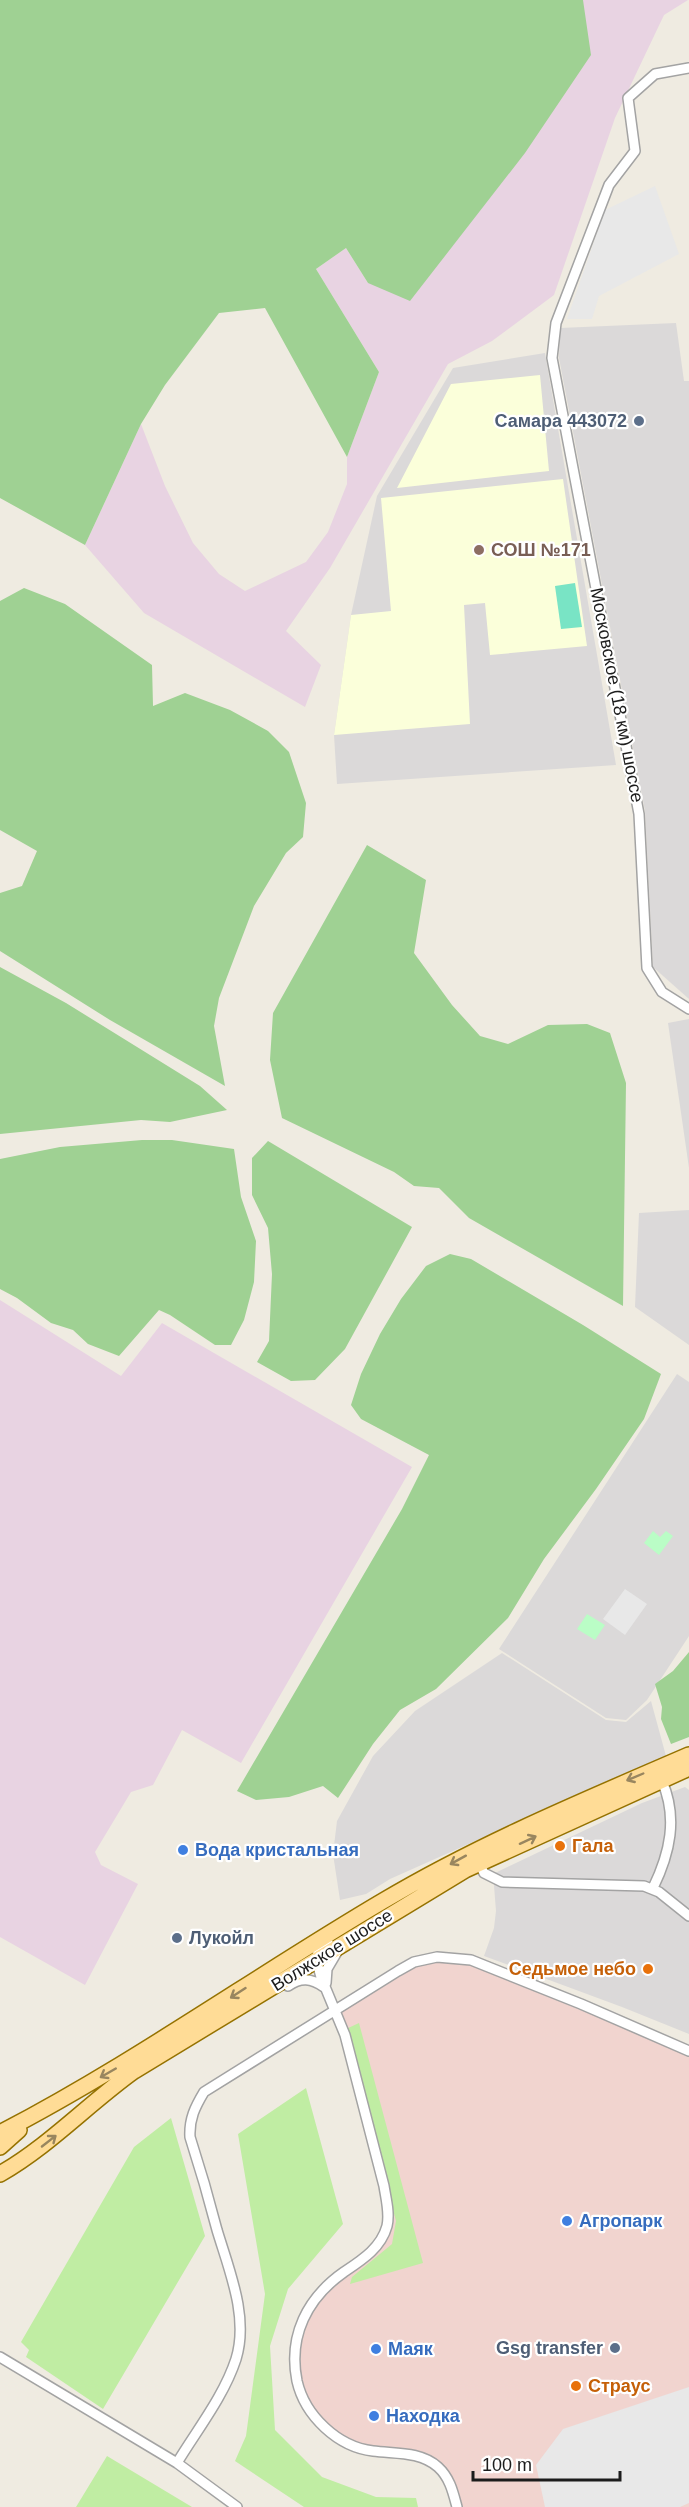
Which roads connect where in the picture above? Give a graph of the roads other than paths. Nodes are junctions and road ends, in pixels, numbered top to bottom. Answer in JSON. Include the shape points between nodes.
{"nodes":[{"id":1,"x":689,"y":68,"type":"edge"},
{"id":2,"x":689,"y":1009,"type":"edge"},
{"id":3,"x":689,"y":1755,"type":"edge"},
{"id":4,"x":689,"y":1768,"type":"edge"},
{"id":5,"x":662,"y":1781,"type":"junction"},
{"id":6,"x":479,"y":1863,"type":"junction"},
{"id":7,"x":653,"y":1888,"type":"junction"},
{"id":8,"x":359,"y":1916,"type":"junction"},
{"id":9,"x":689,"y":1916,"type":"edge"},
{"id":10,"x":349,"y":1939,"type":"junction"},
{"id":11,"x":316,"y":1959,"type":"junction"},
{"id":12,"x":292,"y":1966,"type":"junction"},
{"id":13,"x":326,"y":1989,"type":"junction"},
{"id":14,"x":244,"y":2004,"type":"junction"},
{"id":15,"x":334,"y":2009,"type":"junction"},
{"id":16,"x":689,"y":2051,"type":"edge"},
{"id":17,"x":29,"y":2118,"type":"junction"},
{"id":18,"x":0,"y":2133,"type":"edge"},
{"id":19,"x":0,"y":2147,"type":"edge"},
{"id":20,"x":0,"y":2174,"type":"edge"},
{"id":21,"x":0,"y":2356,"type":"edge"},
{"id":22,"x":177,"y":2463,"type":"junction"},
{"id":23,"x":237,"y":2507,"type":"edge"},
{"id":24,"x":457,"y":2507,"type":"edge"}],
"edges":[{"from":1,"to":2,"type":"street","name":"Московское (18 км) шоссе","via":[[655,74],[628,98],[635,151],[609,185],[556,323],[552,358],[639,814],[647,968],[662,993]]},
{"from":3,"to":8,"type":"main road","name":"Волжское шоссе","one_way":true,"via":[[494,1841]]},
{"from":4,"to":5,"type":"main road","name":"Волжское шоссе"},
{"from":6,"to":5,"type":"main road","name":"Волжское шоссе","one_way":true},
{"from":5,"to":7,"type":"street","via":[[672,1822]]},
{"from":6,"to":7,"type":"street","via":[[484,1873],[501,1882]]},
{"from":6,"to":10,"type":"main road","name":"Волжское шоссе"},
{"from":7,"to":9,"type":"street"},
{"from":8,"to":11,"type":"street","via":[[343,1934],[319,1949]]},
{"from":8,"to":12,"type":"main road","name":"Волжское шоссе"},
{"from":10,"to":11,"type":"main road","name":"Волжское шоссе"},
{"from":10,"to":13,"type":"street","via":[[330,1961]]},
{"from":11,"to":12,"type":"main road","name":"Волжское шоссе"},
{"from":11,"to":13,"type":"street"},
{"from":12,"to":14,"type":"main road","name":"Волжское шоссе"},
{"from":12,"to":17,"type":"main road","name":"Волжское шоссе","one_way":true},
{"from":13,"to":14,"type":"street","via":[[301,1979],[261,2002]]},
{"from":13,"to":15,"type":"street"},
{"from":20,"to":14,"type":"main road","name":"Волжское шоссе","one_way":true,"via":[[54,2138],[127,2077]]},
{"from":15,"to":16,"type":"street","via":[[414,1962],[453,1957],[471,1960]]},
{"from":15,"to":22,"type":"street","via":[[204,2092],[195,2108],[190,2137],[232,2280],[239,2340],[231,2374]]},
{"from":15,"to":24,"type":"street","via":[[345,2035],[384,2186],[387,2226],[366,2257],[326,2287],[308,2308],[296,2338],[298,2384],[313,2414],[335,2436],[359,2449],[416,2456],[437,2466],[452,2485]]},
{"from":17,"to":18,"type":"main road","name":"Волжское шоссе"},
{"from":17,"to":19,"type":"main road"},
{"from":21,"to":22,"type":"street"},
{"from":22,"to":23,"type":"street"}]}
